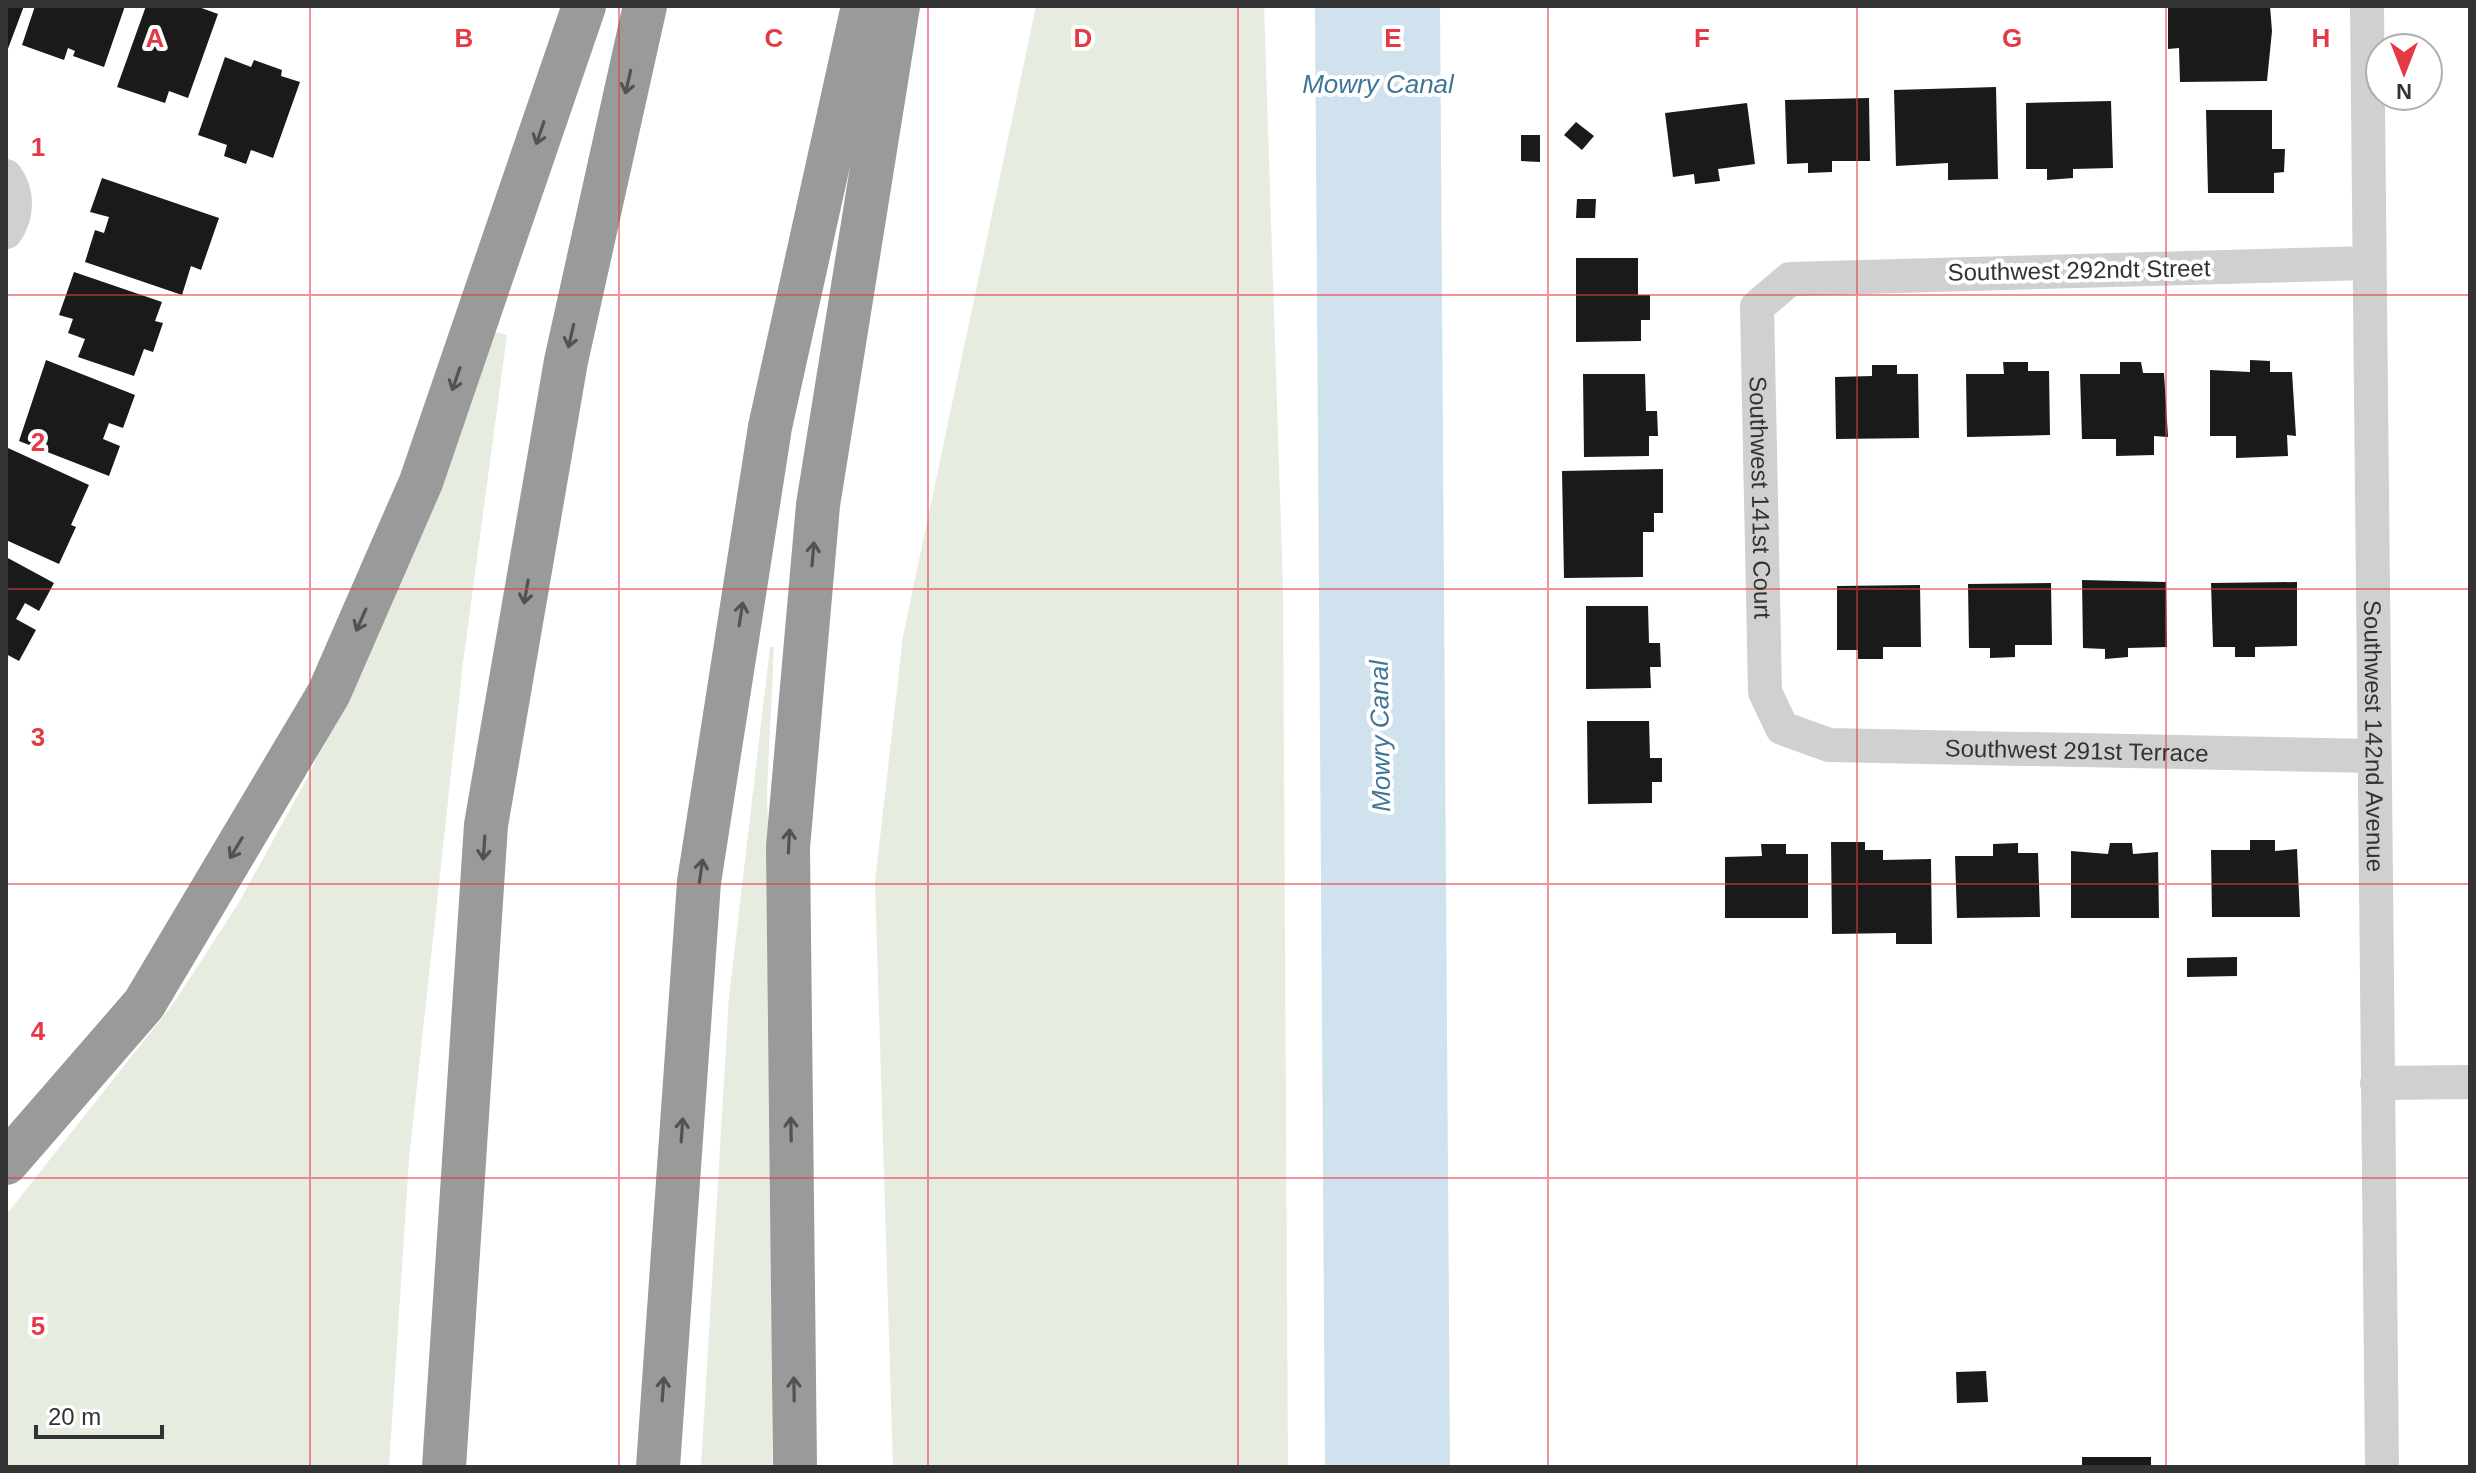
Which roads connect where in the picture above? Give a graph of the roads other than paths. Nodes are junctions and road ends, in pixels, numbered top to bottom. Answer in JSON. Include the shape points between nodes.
{"nodes":[{"id":1,"x":584,"y":6,"type":"edge"},
{"id":2,"x":645,"y":6,"type":"edge"},
{"id":3,"x":863,"y":6,"type":"edge"},
{"id":4,"x":898,"y":6,"type":"edge"},
{"id":5,"x":2367,"y":6,"type":"edge"},
{"id":6,"x":6,"y":176,"type":"edge"},
{"id":7,"x":6,"y":232,"type":"edge"},
{"id":8,"x":2368,"y":263,"type":"junction"},
{"id":9,"x":1790,"y":279,"type":"joint"},
{"id":10,"x":1782,"y":728,"type":"joint"},
{"id":11,"x":2374,"y":756,"type":"junction"},
{"id":12,"x":2470,"y":1082,"type":"edge"},
{"id":13,"x":2377,"y":1083,"type":"junction"},
{"id":14,"x":6,"y":1163,"type":"edge"},
{"id":15,"x":444,"y":1467,"type":"edge"},
{"id":16,"x":658,"y":1467,"type":"edge"},
{"id":17,"x":795,"y":1467,"type":"edge"},
{"id":18,"x":2382,"y":1467,"type":"edge"}],
"edges":[{"from":1,"to":14,"type":"highway","one_way":true,"via":[[421,482],[329,693],[144,1004]]},
{"from":2,"to":15,"type":"highway","one_way":true,"via":[[566,361],[486,825]]},
{"from":16,"to":3,"type":"highway","one_way":true,"via":[[699,882],[770,427]]},
{"from":17,"to":4,"type":"highway","one_way":true,"via":[[788,847],[818,505]]},
{"from":5,"to":8,"type":"street","name":"Southwest 142nd Avenue"},
{"from":6,"to":7,"type":"street","via":[[16,209]]},
{"from":8,"to":9,"type":"street","name":"Southwest 292ndt Street"},
{"from":8,"to":11,"type":"street","name":"Southwest 142nd Avenue"},
{"from":9,"to":10,"type":"street","name":"Southwest 141st Court","via":[[1757,307],[1765,692]]},
{"from":10,"to":11,"type":"street","name":"Southwest 291st Terrace","via":[[1829,745]]},
{"from":11,"to":13,"type":"street","name":"Southwest 142nd Avenue"},
{"from":12,"to":13,"type":"street"},
{"from":13,"to":18,"type":"street","name":"Southwest 142nd Avenue"}]}
